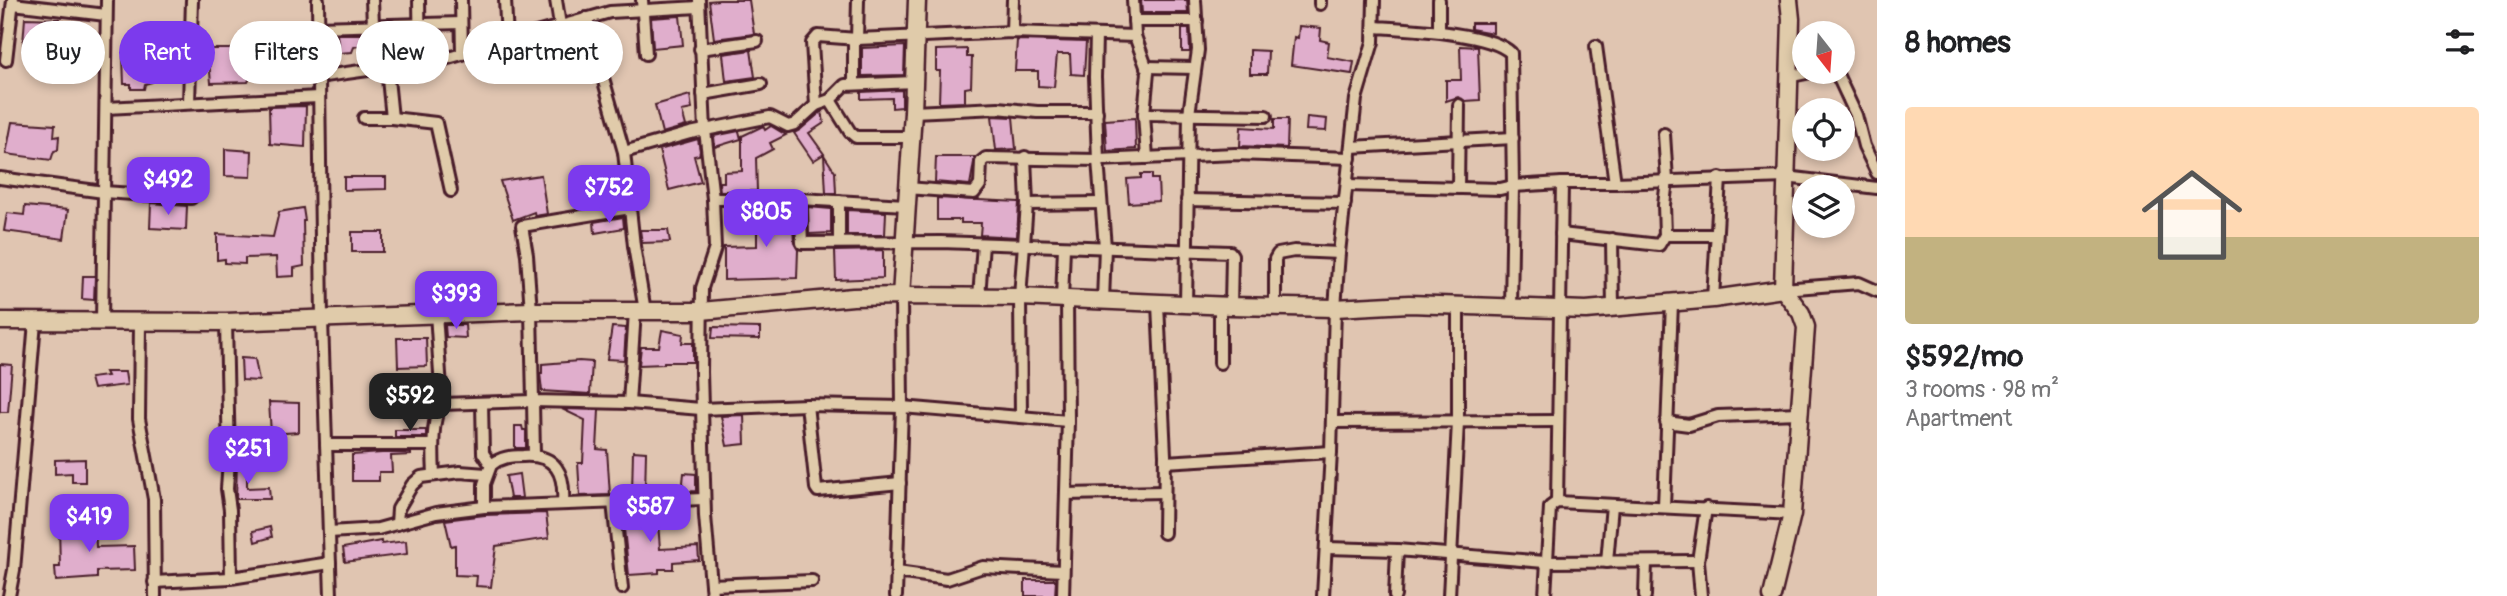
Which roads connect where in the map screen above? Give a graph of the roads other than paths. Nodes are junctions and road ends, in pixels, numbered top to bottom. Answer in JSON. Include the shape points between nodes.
{"nodes":[{"id":1,"x":107,"y":0,"type":"edge"},
{"id":2,"x":192,"y":0,"type":"edge"},
{"id":3,"x":318,"y":0,"type":"edge"},
{"id":4,"x":372,"y":0,"type":"edge"},
{"id":5,"x":419,"y":0,"type":"edge"},
{"id":6,"x":461,"y":0,"type":"edge"},
{"id":7,"x":505,"y":0,"type":"edge"},
{"id":8,"x":556,"y":0,"type":"edge"},
{"id":9,"x":858,"y":0,"type":"edge"},
{"id":10,"x":917,"y":0,"type":"edge"},
{"id":11,"x":1013,"y":0,"type":"edge"},
{"id":12,"x":1133,"y":0,"type":"edge"},
{"id":13,"x":1195,"y":0,"type":"edge"},
{"id":14,"x":1374,"y":0,"type":"edge"},
{"id":15,"x":1439,"y":0,"type":"edge"},
{"id":16,"x":1789,"y":0,"type":"edge"},
{"id":17,"x":13,"y":2,"type":"edge"},
{"id":18,"x":642,"y":4,"type":"edge"},
{"id":19,"x":699,"y":4,"type":"edge"},
{"id":20,"x":106,"y":15,"type":"junction"},
{"id":21,"x":586,"y":18,"type":"junction"},
{"id":22,"x":317,"y":21,"type":"edge"},
{"id":23,"x":372,"y":21,"type":"edge"},
{"id":24,"x":420,"y":21,"type":"edge"},
{"id":25,"x":506,"y":21,"type":"edge"},
{"id":26,"x":559,"y":21,"type":"edge"},
{"id":27,"x":575,"y":21,"type":"edge"},
{"id":28,"x":1134,"y":21,"type":"junction"},
{"id":29,"x":1197,"y":21,"type":"junction"},
{"id":30,"x":460,"y":23,"type":"junction"},
{"id":31,"x":449,"y":24,"type":"edge"},
{"id":32,"x":1375,"y":27,"type":"junction"},
{"id":33,"x":1439,"y":31,"type":"junction"},
{"id":34,"x":1012,"y":32,"type":"junction"},
{"id":35,"x":1097,"y":35,"type":"junction"},
{"id":36,"x":1135,"y":36,"type":"junction"},
{"id":37,"x":916,"y":37,"type":"junction"},
{"id":38,"x":855,"y":39,"type":"junction"},
{"id":39,"x":757,"y":41,"type":"dead end"},
{"id":40,"x":1596,"y":46,"type":"dead end"},
{"id":41,"x":700,"y":49,"type":"junction"},
{"id":42,"x":463,"y":54,"type":"joint"},
{"id":43,"x":646,"y":54,"type":"dead end"},
{"id":44,"x":449,"y":57,"type":"edge"},
{"id":45,"x":6,"y":60,"type":"dead end"},
{"id":46,"x":1146,"y":67,"type":"junction"},
{"id":47,"x":1195,"y":68,"type":"junction"},
{"id":48,"x":1792,"y":76,"type":"edge"},
{"id":49,"x":1787,"y":77,"type":"junction"},
{"id":50,"x":914,"y":82,"type":"junction"},
{"id":51,"x":317,"y":84,"type":"edge"},
{"id":52,"x":384,"y":84,"type":"edge"},
{"id":53,"x":761,"y":84,"type":"dead end"},
{"id":54,"x":854,"y":84,"type":"junction"},
{"id":55,"x":1842,"y":84,"type":"edge"},
{"id":56,"x":703,"y":94,"type":"junction"},
{"id":57,"x":318,"y":97,"type":"junction"},
{"id":58,"x":830,"y":100,"type":"junction"},
{"id":59,"x":188,"y":103,"type":"junction"},
{"id":60,"x":816,"y":104,"type":"junction"},
{"id":61,"x":1459,"y":104,"type":"dead end"},
{"id":62,"x":106,"y":108,"type":"junction"},
{"id":63,"x":913,"y":112,"type":"junction"},
{"id":64,"x":1097,"y":112,"type":"junction"},
{"id":65,"x":1144,"y":114,"type":"junction"},
{"id":66,"x":1189,"y":114,"type":"junction"},
{"id":67,"x":1856,"y":115,"type":"joint"},
{"id":68,"x":1266,"y":116,"type":"dead end"},
{"id":69,"x":364,"y":118,"type":"dead end"},
{"id":70,"x":392,"y":118,"type":"junction"},
{"id":71,"x":1792,"y":127,"type":"edge"},
{"id":72,"x":1786,"y":128,"type":"junction"},
{"id":73,"x":705,"y":130,"type":"junction"},
{"id":74,"x":1664,"y":134,"type":"dead end"},
{"id":75,"x":911,"y":137,"type":"junction"},
{"id":76,"x":1513,"y":138,"type":"junction"},
{"id":77,"x":1460,"y":141,"type":"junction"},
{"id":78,"x":624,"y":152,"type":"junction"},
{"id":79,"x":1350,"y":153,"type":"junction"},
{"id":80,"x":1187,"y":155,"type":"junction"},
{"id":81,"x":1025,"y":157,"type":"junction"},
{"id":82,"x":1147,"y":158,"type":"junction"},
{"id":83,"x":1098,"y":160,"type":"junction"},
{"id":84,"x":1877,"y":173,"type":"edge"},
{"id":85,"x":1786,"y":177,"type":"junction"},
{"id":86,"x":0,"y":178,"type":"edge"},
{"id":87,"x":1720,"y":178,"type":"junction"},
{"id":88,"x":1667,"y":180,"type":"junction"},
{"id":89,"x":1562,"y":183,"type":"junction"},
{"id":90,"x":1615,"y":183,"type":"junction"},
{"id":91,"x":1347,"y":185,"type":"junction"},
{"id":92,"x":1513,"y":186,"type":"junction"},
{"id":93,"x":907,"y":188,"type":"junction"},
{"id":94,"x":1458,"y":188,"type":"junction"},
{"id":95,"x":1877,"y":188,"type":"edge"},
{"id":96,"x":451,"y":191,"type":"dead end"},
{"id":97,"x":104,"y":192,"type":"junction"},
{"id":98,"x":191,"y":198,"type":"dead end"},
{"id":99,"x":713,"y":199,"type":"junction"},
{"id":100,"x":800,"y":199,"type":"junction"},
{"id":101,"x":1187,"y":200,"type":"junction"},
{"id":102,"x":839,"y":201,"type":"junction"},
{"id":103,"x":1101,"y":203,"type":"junction"},
{"id":104,"x":1345,"y":203,"type":"junction"},
{"id":105,"x":1027,"y":204,"type":"junction"},
{"id":106,"x":906,"y":205,"type":"junction"},
{"id":107,"x":630,"y":208,"type":"junction"},
{"id":108,"x":1561,"y":234,"type":"junction"},
{"id":109,"x":1665,"y":235,"type":"junction"},
{"id":110,"x":1716,"y":235,"type":"junction"},
{"id":111,"x":1612,"y":239,"type":"junction"},
{"id":112,"x":839,"y":241,"type":"junction"},
{"id":113,"x":905,"y":241,"type":"junction"},
{"id":114,"x":983,"y":244,"type":"junction"},
{"id":115,"x":1024,"y":245,"type":"junction"},
{"id":116,"x":1064,"y":247,"type":"junction"},
{"id":117,"x":1105,"y":247,"type":"junction"},
{"id":118,"x":1186,"y":249,"type":"junction"},
{"id":119,"x":1339,"y":253,"type":"junction"},
{"id":120,"x":1783,"y":289,"type":"junction"},
{"id":121,"x":1877,"y":291,"type":"edge"},
{"id":122,"x":901,"y":296,"type":"junction"},
{"id":123,"x":979,"y":297,"type":"junction"},
{"id":124,"x":1020,"y":297,"type":"junction"},
{"id":125,"x":1713,"y":299,"type":"junction"},
{"id":126,"x":1065,"y":300,"type":"junction"},
{"id":127,"x":1103,"y":301,"type":"junction"},
{"id":128,"x":1672,"y":303,"type":"junction"},
{"id":129,"x":1158,"y":304,"type":"junction"},
{"id":130,"x":1186,"y":304,"type":"junction"},
{"id":131,"x":1226,"y":306,"type":"junction"},
{"id":132,"x":1275,"y":306,"type":"junction"},
{"id":133,"x":1458,"y":306,"type":"junction"},
{"id":134,"x":1335,"y":308,"type":"junction"},
{"id":135,"x":1511,"y":308,"type":"junction"},
{"id":136,"x":1613,"y":309,"type":"junction"},
{"id":137,"x":1560,"y":310,"type":"junction"},
{"id":138,"x":531,"y":311,"type":"junction"},
{"id":139,"x":640,"y":311,"type":"junction"},
{"id":140,"x":701,"y":311,"type":"junction"},
{"id":141,"x":436,"y":313,"type":"junction"},
{"id":142,"x":322,"y":320,"type":"junction"},
{"id":143,"x":0,"y":321,"type":"edge"},
{"id":144,"x":35,"y":322,"type":"junction"},
{"id":145,"x":103,"y":322,"type":"junction"},
{"id":146,"x":140,"y":322,"type":"junction"},
{"id":147,"x":226,"y":322,"type":"junction"},
{"id":148,"x":1220,"y":363,"type":"dead end"},
{"id":149,"x":533,"y":401,"type":"junction"},
{"id":150,"x":482,"y":403,"type":"junction"},
{"id":151,"x":629,"y":403,"type":"junction"},
{"id":152,"x":442,"y":404,"type":"junction"},
{"id":153,"x":807,"y":405,"type":"junction"},
{"id":154,"x":902,"y":407,"type":"junction"},
{"id":155,"x":701,"y":409,"type":"junction"},
{"id":156,"x":1799,"y":413,"type":"junction"},
{"id":157,"x":1021,"y":417,"type":"junction"},
{"id":158,"x":1068,"y":421,"type":"junction"},
{"id":159,"x":1557,"y":421,"type":"junction"},
{"id":160,"x":1332,"y":422,"type":"junction"},
{"id":161,"x":1458,"y":422,"type":"junction"},
{"id":162,"x":1666,"y":422,"type":"junction"},
{"id":163,"x":433,"y":444,"type":"junction"},
{"id":164,"x":326,"y":445,"type":"junction"},
{"id":165,"x":1331,"y":452,"type":"junction"},
{"id":166,"x":534,"y":455,"type":"junction"},
{"id":167,"x":1165,"y":462,"type":"junction"},
{"id":168,"x":489,"y":470,"type":"junction"},
{"id":169,"x":434,"y":475,"type":"junction"},
{"id":170,"x":900,"y":483,"type":"junction"},
{"id":171,"x":1164,"y":492,"type":"junction"},
{"id":172,"x":1066,"y":494,"type":"junction"},
{"id":173,"x":704,"y":499,"type":"junction"},
{"id":174,"x":613,"y":502,"type":"junction"},
{"id":175,"x":1557,"y":502,"type":"junction"},
{"id":176,"x":563,"y":503,"type":"junction"},
{"id":177,"x":1612,"y":505,"type":"junction"},
{"id":178,"x":1664,"y":506,"type":"junction"},
{"id":179,"x":484,"y":507,"type":"junction"},
{"id":180,"x":1706,"y":508,"type":"junction"},
{"id":181,"x":1792,"y":514,"type":"junction"},
{"id":182,"x":397,"y":524,"type":"junction"},
{"id":183,"x":329,"y":532,"type":"junction"},
{"id":184,"x":1164,"y":533,"type":"dead end"},
{"id":185,"x":1327,"y":548,"type":"junction"},
{"id":186,"x":1397,"y":550,"type":"junction"},
{"id":187,"x":1451,"y":555,"type":"junction"},
{"id":188,"x":1698,"y":561,"type":"junction"},
{"id":189,"x":1545,"y":562,"type":"junction"},
{"id":190,"x":1607,"y":562,"type":"junction"},
{"id":191,"x":1646,"y":562,"type":"junction"},
{"id":192,"x":330,"y":563,"type":"junction"},
{"id":193,"x":1063,"y":570,"type":"junction"},
{"id":194,"x":897,"y":572,"type":"junction"},
{"id":195,"x":232,"y":578,"type":"junction"},
{"id":196,"x":154,"y":582,"type":"junction"},
{"id":197,"x":812,"y":582,"type":"dead end"},
{"id":198,"x":622,"y":588,"type":"dead end"},
{"id":199,"x":712,"y":590,"type":"edge"},
{"id":200,"x":9,"y":596,"type":"edge"},
{"id":201,"x":155,"y":596,"type":"edge"},
{"id":202,"x":331,"y":596,"type":"edge"},
{"id":203,"x":896,"y":596,"type":"edge"},
{"id":204,"x":1063,"y":596,"type":"edge"},
{"id":205,"x":1323,"y":596,"type":"edge"},
{"id":206,"x":1395,"y":596,"type":"edge"},
{"id":207,"x":1450,"y":596,"type":"edge"},
{"id":208,"x":1545,"y":596,"type":"edge"},
{"id":209,"x":1645,"y":596,"type":"edge"},
{"id":210,"x":1701,"y":596,"type":"edge"},
{"id":211,"x":1772,"y":596,"type":"edge"}],
"edges":[{"from":1,"to":20,"type":"street"},
{"from":2,"to":59,"type":"street"},
{"from":3,"to":22,"type":"street"},
{"from":4,"to":23,"type":"street"},
{"from":5,"to":24,"type":"street"},
{"from":6,"to":30,"type":"street"},
{"from":7,"to":25,"type":"street"},
{"from":8,"to":26,"type":"street"},
{"from":9,"to":38,"type":"street"},
{"from":10,"to":37,"type":"street"},
{"from":11,"to":34,"type":"street"},
{"from":12,"to":28,"type":"street"},
{"from":13,"to":29,"type":"street"},
{"from":14,"to":32,"type":"street"},
{"from":15,"to":33,"type":"street"},
{"from":16,"to":49,"type":"street"},
{"from":17,"to":20,"type":"street"},
{"from":17,"to":45,"type":"street"},
{"from":18,"to":19,"type":"street"},
{"from":18,"to":21,"type":"street"},
{"from":18,"to":43,"type":"street"},
{"from":19,"to":41,"type":"street"},
{"from":20,"to":62,"type":"street"},
{"from":21,"to":27,"type":"street"},
{"from":21,"to":78,"type":"street"},
{"from":28,"to":29,"type":"street"},
{"from":28,"to":36,"type":"street"},
{"from":29,"to":47,"type":"street"},
{"from":30,"to":31,"type":"street"},
{"from":30,"to":42,"type":"street"},
{"from":32,"to":33,"type":"street"},
{"from":32,"to":79,"type":"street","via":[[1357,92]]},
{"from":33,"to":76,"type":"street","via":[[1497,45],[1511,53]]},
{"from":34,"to":35,"type":"street"},
{"from":34,"to":37,"type":"street"},
{"from":35,"to":36,"type":"street"},
{"from":35,"to":64,"type":"street"},
{"from":36,"to":46,"type":"street"},
{"from":37,"to":38,"type":"street"},
{"from":37,"to":50,"type":"street"},
{"from":38,"to":54,"type":"street"},
{"from":38,"to":60,"type":"street","via":[[821,36],[813,40]]},
{"from":39,"to":41,"type":"street"},
{"from":40,"to":90,"type":"street"},
{"from":41,"to":56,"type":"street"},
{"from":42,"to":44,"type":"street"},
{"from":46,"to":47,"type":"street"},
{"from":46,"to":65,"type":"street"},
{"from":47,"to":66,"type":"street"},
{"from":48,"to":49,"type":"street"},
{"from":49,"to":72,"type":"street"},
{"from":50,"to":54,"type":"street"},
{"from":50,"to":63,"type":"street"},
{"from":51,"to":57,"type":"street"},
{"from":52,"to":70,"type":"street"},
{"from":53,"to":56,"type":"street"},
{"from":54,"to":58,"type":"street","via":[[842,86]]},
{"from":55,"to":67,"type":"street"},
{"from":56,"to":73,"type":"street"},
{"from":57,"to":59,"type":"street"},
{"from":57,"to":142,"type":"street"},
{"from":58,"to":60,"type":"street"},
{"from":58,"to":75,"type":"street","via":[[856,137]]},
{"from":59,"to":62,"type":"street"},
{"from":60,"to":73,"type":"street","via":[[788,126],[770,117]]},
{"from":61,"to":77,"type":"street"},
{"from":62,"to":97,"type":"street"},
{"from":63,"to":64,"type":"street","via":[[998,108]]},
{"from":63,"to":75,"type":"street"},
{"from":64,"to":83,"type":"street"},
{"from":65,"to":66,"type":"street"},
{"from":65,"to":82,"type":"street"},
{"from":66,"to":68,"type":"street"},
{"from":66,"to":80,"type":"street"},
{"from":67,"to":84,"type":"street"},
{"from":69,"to":70,"type":"street"},
{"from":70,"to":96,"type":"street","via":[[436,123]]},
{"from":71,"to":72,"type":"street"},
{"from":72,"to":85,"type":"street"},
{"from":73,"to":78,"type":"street"},
{"from":73,"to":99,"type":"street"},
{"from":74,"to":88,"type":"street"},
{"from":75,"to":93,"type":"street"},
{"from":76,"to":77,"type":"street"},
{"from":76,"to":92,"type":"street"},
{"from":77,"to":79,"type":"street"},
{"from":77,"to":94,"type":"street"},
{"from":78,"to":107,"type":"street"},
{"from":79,"to":80,"type":"street"},
{"from":79,"to":91,"type":"street"},
{"from":80,"to":82,"type":"street"},
{"from":80,"to":101,"type":"street"},
{"from":81,"to":83,"type":"street"},
{"from":81,"to":93,"type":"street","via":[[982,160],[980,185],[974,193]]},
{"from":81,"to":105,"type":"street"},
{"from":82,"to":83,"type":"street"},
{"from":83,"to":103,"type":"street"},
{"from":85,"to":87,"type":"street"},
{"from":85,"to":95,"type":"street"},
{"from":85,"to":120,"type":"street"},
{"from":86,"to":97,"type":"street"},
{"from":87,"to":88,"type":"street"},
{"from":87,"to":110,"type":"street"},
{"from":88,"to":90,"type":"street"},
{"from":88,"to":109,"type":"street"},
{"from":89,"to":90,"type":"street"},
{"from":89,"to":92,"type":"street"},
{"from":89,"to":108,"type":"street"},
{"from":91,"to":94,"type":"street"},
{"from":91,"to":104,"type":"street"},
{"from":92,"to":94,"type":"street","via":[[1500,190]]},
{"from":92,"to":135,"type":"street"},
{"from":93,"to":106,"type":"street"},
{"from":97,"to":98,"type":"street"},
{"from":97,"to":145,"type":"street"},
{"from":99,"to":100,"type":"street"},
{"from":99,"to":140,"type":"street","via":[[715,253],[702,288]]},
{"from":100,"to":102,"type":"street"},
{"from":100,"to":112,"type":"street","via":[[802,243]]},
{"from":101,"to":104,"type":"street"},
{"from":101,"to":118,"type":"street"},
{"from":102,"to":106,"type":"street"},
{"from":102,"to":112,"type":"street"},
{"from":103,"to":105,"type":"street"},
{"from":103,"to":117,"type":"street"},
{"from":104,"to":119,"type":"street"},
{"from":105,"to":115,"type":"street"},
{"from":106,"to":113,"type":"street"},
{"from":107,"to":138,"type":"street","via":[[522,226]]},
{"from":107,"to":139,"type":"street"},
{"from":108,"to":111,"type":"street"},
{"from":108,"to":137,"type":"street"},
{"from":109,"to":110,"type":"street"},
{"from":109,"to":111,"type":"street","via":[[1659,245]]},
{"from":110,"to":125,"type":"street"},
{"from":111,"to":136,"type":"street"},
{"from":112,"to":113,"type":"street"},
{"from":113,"to":114,"type":"street"},
{"from":113,"to":122,"type":"street"},
{"from":114,"to":115,"type":"street"},
{"from":114,"to":123,"type":"street"},
{"from":115,"to":116,"type":"street"},
{"from":115,"to":124,"type":"street"},
{"from":116,"to":117,"type":"street"},
{"from":116,"to":126,"type":"street"},
{"from":117,"to":118,"type":"street"},
{"from":117,"to":127,"type":"street"},
{"from":118,"to":130,"type":"street"},
{"from":118,"to":131,"type":"street","via":[[1231,253]]},
{"from":119,"to":132,"type":"street","via":[[1278,254]]},
{"from":119,"to":134,"type":"street"},
{"from":120,"to":121,"type":"street","via":[[1859,283]]},
{"from":120,"to":125,"type":"street"},
{"from":120,"to":156,"type":"street","via":[[1805,319]]},
{"from":122,"to":123,"type":"street"},
{"from":122,"to":140,"type":"street"},
{"from":122,"to":154,"type":"street"},
{"from":123,"to":124,"type":"street"},
{"from":124,"to":126,"type":"street"},
{"from":124,"to":157,"type":"street"},
{"from":125,"to":128,"type":"street"},
{"from":126,"to":127,"type":"street"},
{"from":126,"to":158,"type":"street"},
{"from":127,"to":129,"type":"street"},
{"from":128,"to":136,"type":"street"},
{"from":128,"to":162,"type":"street"},
{"from":129,"to":130,"type":"street"},
{"from":129,"to":167,"type":"street"},
{"from":130,"to":131,"type":"street"},
{"from":131,"to":132,"type":"street"},
{"from":131,"to":148,"type":"street"},
{"from":132,"to":134,"type":"street"},
{"from":133,"to":134,"type":"street"},
{"from":133,"to":135,"type":"street"},
{"from":133,"to":161,"type":"street"},
{"from":134,"to":160,"type":"street"},
{"from":135,"to":137,"type":"street"},
{"from":136,"to":137,"type":"street"},
{"from":137,"to":159,"type":"street"},
{"from":138,"to":139,"type":"street"},
{"from":138,"to":141,"type":"street"},
{"from":138,"to":149,"type":"street"},
{"from":139,"to":140,"type":"street"},
{"from":139,"to":151,"type":"street"},
{"from":140,"to":155,"type":"street"},
{"from":141,"to":142,"type":"street"},
{"from":141,"to":152,"type":"street"},
{"from":142,"to":147,"type":"street"},
{"from":142,"to":164,"type":"street"},
{"from":143,"to":144,"type":"street"},
{"from":144,"to":145,"type":"street"},
{"from":144,"to":200,"type":"street","via":[[15,570]]},
{"from":145,"to":146,"type":"street"},
{"from":146,"to":147,"type":"street"},
{"from":146,"to":196,"type":"street","via":[[139,419],[154,499]]},
{"from":147,"to":195,"type":"street"},
{"from":149,"to":150,"type":"street"},
{"from":149,"to":151,"type":"street"},
{"from":149,"to":166,"type":"street"},
{"from":150,"to":152,"type":"street"},
{"from":150,"to":168,"type":"street","via":[[482,453]]},
{"from":151,"to":155,"type":"street"},
{"from":152,"to":163,"type":"street"},
{"from":153,"to":154,"type":"street"},
{"from":153,"to":155,"type":"street"},
{"from":153,"to":170,"type":"street","via":[[818,491]]},
{"from":154,"to":157,"type":"street"},
{"from":154,"to":170,"type":"street"},
{"from":155,"to":173,"type":"street"},
{"from":156,"to":162,"type":"street","via":[[1718,416],[1689,425]]},
{"from":156,"to":181,"type":"street"},
{"from":157,"to":158,"type":"street"},
{"from":158,"to":172,"type":"street"},
{"from":159,"to":161,"type":"street"},
{"from":159,"to":175,"type":"street"},
{"from":160,"to":161,"type":"street"},
{"from":160,"to":165,"type":"street"},
{"from":161,"to":187,"type":"street"},
{"from":162,"to":178,"type":"street"},
{"from":163,"to":164,"type":"street"},
{"from":163,"to":169,"type":"street"},
{"from":164,"to":183,"type":"street"},
{"from":165,"to":167,"type":"street"},
{"from":165,"to":185,"type":"street"},
{"from":166,"to":168,"type":"street","via":[[509,457]]},
{"from":166,"to":176,"type":"street","via":[[547,458],[559,471]]},
{"from":167,"to":171,"type":"street"},
{"from":168,"to":169,"type":"street"},
{"from":168,"to":179,"type":"street"},
{"from":169,"to":182,"type":"street","via":[[421,477],[412,485],[396,513]]},
{"from":170,"to":194,"type":"street"},
{"from":171,"to":172,"type":"street"},
{"from":171,"to":184,"type":"street"},
{"from":172,"to":193,"type":"street"},
{"from":173,"to":174,"type":"street"},
{"from":173,"to":199,"type":"street"},
{"from":174,"to":176,"type":"street"},
{"from":174,"to":198,"type":"street"},
{"from":175,"to":177,"type":"street"},
{"from":175,"to":189,"type":"street","via":[[1550,507]]},
{"from":176,"to":179,"type":"street"},
{"from":177,"to":178,"type":"street"},
{"from":177,"to":190,"type":"street"},
{"from":178,"to":180,"type":"street"},
{"from":179,"to":182,"type":"street"},
{"from":180,"to":181,"type":"street"},
{"from":180,"to":188,"type":"street"},
{"from":181,"to":211,"type":"street"},
{"from":182,"to":183,"type":"street"},
{"from":183,"to":192,"type":"street"},
{"from":185,"to":186,"type":"street"},
{"from":185,"to":205,"type":"street"},
{"from":186,"to":187,"type":"street"},
{"from":186,"to":206,"type":"street"},
{"from":187,"to":189,"type":"street"},
{"from":187,"to":207,"type":"street"},
{"from":188,"to":191,"type":"street"},
{"from":188,"to":210,"type":"street"},
{"from":189,"to":190,"type":"street"},
{"from":189,"to":208,"type":"street"},
{"from":190,"to":191,"type":"street"},
{"from":191,"to":209,"type":"street"},
{"from":192,"to":195,"type":"street"},
{"from":192,"to":202,"type":"street"},
{"from":193,"to":194,"type":"street","via":[[983,567],[947,579]]},
{"from":193,"to":204,"type":"street"},
{"from":194,"to":203,"type":"street"},
{"from":195,"to":196,"type":"street"},
{"from":196,"to":201,"type":"street"},
{"from":197,"to":199,"type":"street"}]}
